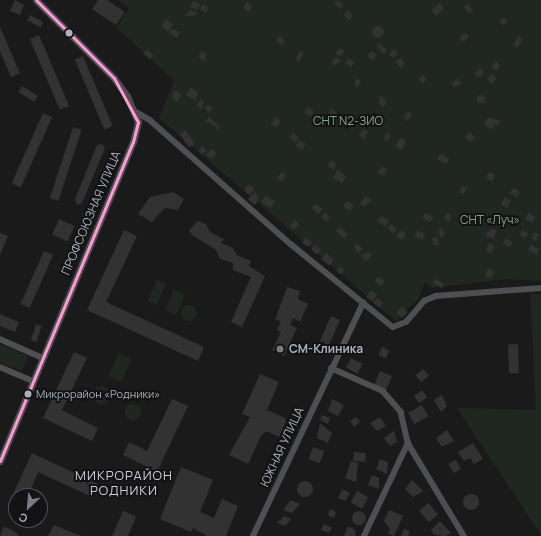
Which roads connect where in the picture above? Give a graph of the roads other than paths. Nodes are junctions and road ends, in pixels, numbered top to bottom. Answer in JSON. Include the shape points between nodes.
{"nodes":[{"id":1,"x":36,"y":0,"type":"edge"},
{"id":2,"x":136,"y":112,"type":"junction"},
{"id":3,"x":541,"y":288,"type":"edge"},
{"id":4,"x":363,"y":304,"type":"junction"},
{"id":5,"x":0,"y":340,"type":"edge"},
{"id":6,"x":43,"y":358,"type":"junction"},
{"id":7,"x":0,"y":367,"type":"edge"},
{"id":8,"x":331,"y":368,"type":"junction"},
{"id":9,"x":33,"y":381,"type":"junction"},
{"id":10,"x":408,"y":443,"type":"junction"},
{"id":11,"x":0,"y":461,"type":"edge"},
{"id":12,"x":460,"y":530,"type":"junction"},
{"id":13,"x":253,"y":536,"type":"edge"},
{"id":14,"x":364,"y":536,"type":"edge"},
{"id":15,"x":457,"y":536,"type":"edge"},
{"id":16,"x":464,"y":536,"type":"edge"}],
"edges":[{"from":1,"to":2,"type":"main road","via":[[114,78]]},
{"from":2,"to":4,"type":"street","via":[[150,120]]},
{"from":2,"to":6,"type":"main road","name":"ПРОФСОЮЗНАЯ УЛИЦА","via":[[135,137]]},
{"from":3,"to":4,"type":"street","via":[[436,296],[424,301],[406,322],[393,327]]},
{"from":4,"to":8,"type":"street","name":"ЮЖНАЯ УЛИЦА"},
{"from":5,"to":6,"type":"street"},
{"from":6,"to":9,"type":"main road","name":"ПРОФСОЮЗНАЯ УЛИЦА"},
{"from":7,"to":9,"type":"street"},
{"from":8,"to":10,"type":"street","via":[[383,391],[401,412]]},
{"from":8,"to":13,"type":"street","name":"ЮЖНАЯ УЛИЦА"},
{"from":9,"to":11,"type":"main road","name":"ПРОФСОЮЗНАЯ УЛИЦА"},
{"from":10,"to":12,"type":"street"},
{"from":10,"to":14,"type":"street"},
{"from":12,"to":15,"type":"street"},
{"from":12,"to":16,"type":"street"}]}
